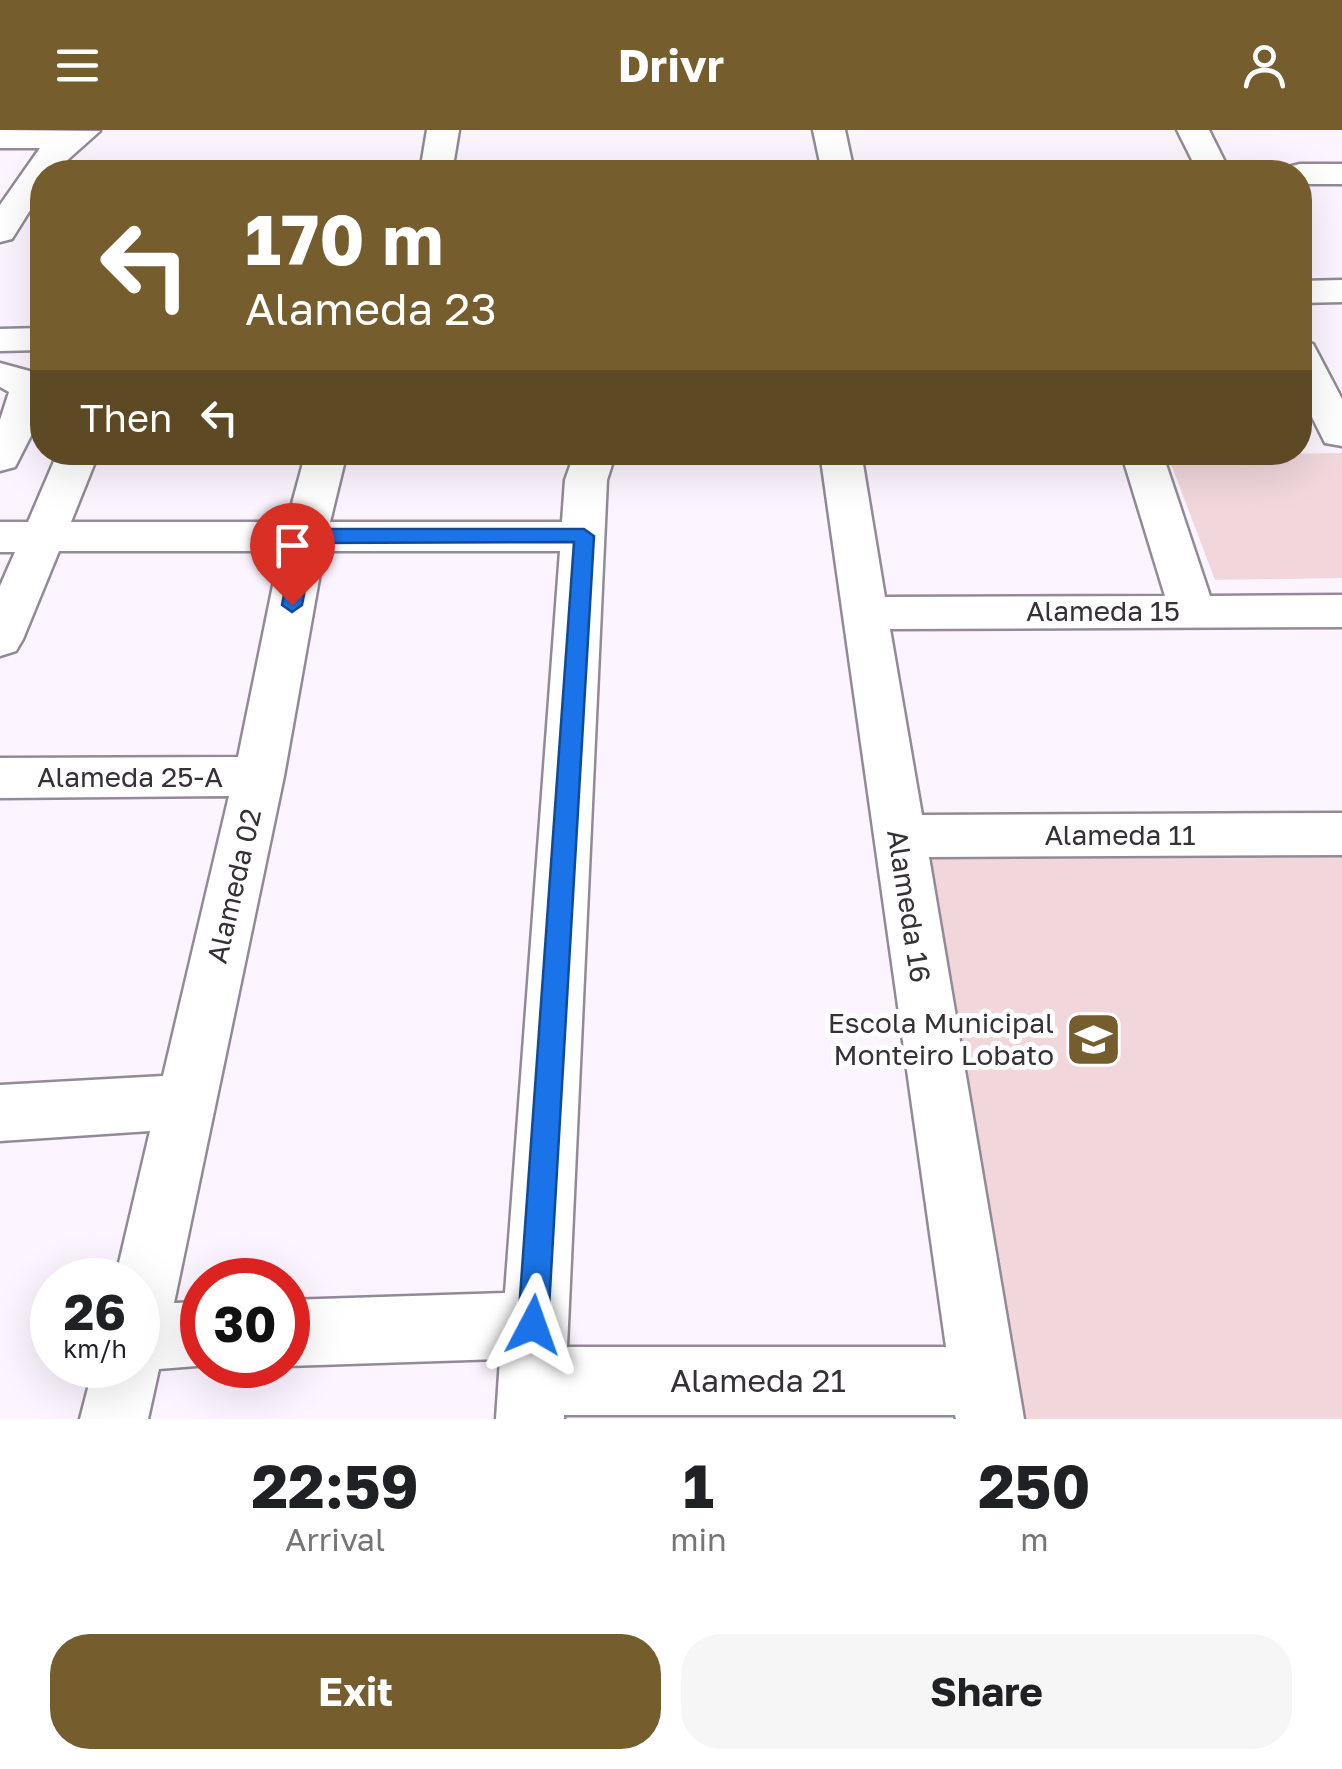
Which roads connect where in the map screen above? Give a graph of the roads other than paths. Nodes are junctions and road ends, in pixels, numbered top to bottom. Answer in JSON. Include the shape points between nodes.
{"nodes":[{"id":1,"x":443,"y":130,"type":"edge"},
{"id":2,"x":829,"y":130,"type":"edge"},
{"id":3,"x":1193,"y":130,"type":"edge"},
{"id":4,"x":83,"y":132,"type":"edge"},
{"id":5,"x":0,"y":138,"type":"edge"},
{"id":6,"x":46,"y":160,"type":"edge"},
{"id":7,"x":438,"y":160,"type":"edge"},
{"id":8,"x":835,"y":160,"type":"edge"},
{"id":9,"x":1208,"y":160,"type":"edge"},
{"id":10,"x":1312,"y":174,"type":"edge"},
{"id":11,"x":1342,"y":174,"type":"edge"},
{"id":12,"x":30,"y":185,"type":"edge"},
{"id":13,"x":0,"y":232,"type":"edge"},
{"id":14,"x":1312,"y":292,"type":"edge"},
{"id":15,"x":1342,"y":292,"type":"edge"},
{"id":16,"x":30,"y":339,"type":"edge"},
{"id":17,"x":0,"y":340,"type":"edge"},
{"id":18,"x":0,"y":375,"type":"edge"},
{"id":19,"x":1312,"y":389,"type":"edge"},
{"id":20,"x":1327,"y":435,"type":"edge"},
{"id":21,"x":0,"y":458,"type":"edge"},
{"id":22,"x":70,"y":465,"type":"edge"},
{"id":23,"x":324,"y":465,"type":"edge"},
{"id":24,"x":591,"y":465,"type":"edge"},
{"id":25,"x":842,"y":465,"type":"edge"},
{"id":26,"x":1145,"y":465,"type":"edge"},
{"id":27,"x":305,"y":536,"type":"junction"},
{"id":28,"x":584,"y":536,"type":"junction"},
{"id":29,"x":21,"y":537,"type":"edge"},
{"id":30,"x":1192,"y":610,"type":"junction"},
{"id":31,"x":1342,"y":611,"type":"edge"},
{"id":32,"x":864,"y":613,"type":"junction"},
{"id":33,"x":0,"y":639,"type":"edge"},
{"id":34,"x":259,"y":776,"type":"junction"},
{"id":35,"x":0,"y":778,"type":"edge"},
{"id":36,"x":1342,"y":834,"type":"edge"},
{"id":37,"x":898,"y":836,"type":"junction"},
{"id":38,"x":184,"y":1102,"type":"junction"},
{"id":39,"x":0,"y":1113,"type":"edge"},
{"id":40,"x":151,"y":1258,"type":"edge"},
{"id":41,"x":310,"y":1337,"type":"edge"},
{"id":42,"x":531,"y":1375,"type":"edge"},
{"id":43,"x":121,"y":1388,"type":"edge"},
{"id":44,"x":988,"y":1400,"type":"edge"},
{"id":45,"x":114,"y":1419,"type":"edge"}],
"edges":[{"from":1,"to":7,"type":"street"},
{"from":2,"to":8,"type":"street"},
{"from":3,"to":9,"type":"street"},
{"from":4,"to":5,"type":"street"},
{"from":4,"to":6,"type":"street"},
{"from":10,"to":11,"type":"street"},
{"from":12,"to":13,"type":"street"},
{"from":14,"to":15,"type":"street"},
{"from":16,"to":17,"type":"street"},
{"from":18,"to":21,"type":"street","via":[[28,390]]},
{"from":19,"to":20,"type":"street"},
{"from":22,"to":29,"type":"street"},
{"from":23,"to":27,"type":"street","name":"Alameda 02"},
{"from":24,"to":28,"type":"street"},
{"from":25,"to":32,"type":"street","name":"Alameda 16"},
{"from":26,"to":30,"type":"street"},
{"from":27,"to":28,"type":"street"},
{"from":27,"to":29,"type":"street"},
{"from":27,"to":34,"type":"street","name":"Alameda 02"},
{"from":28,"to":42,"type":"street"},
{"from":29,"to":33,"type":"street"},
{"from":30,"to":31,"type":"street","name":"Alameda 15"},
{"from":30,"to":32,"type":"street","name":"Alameda 15"},
{"from":32,"to":37,"type":"street","name":"Alameda 16"},
{"from":34,"to":35,"type":"street","name":"Alameda 25-A"},
{"from":34,"to":38,"type":"street","name":"Alameda 02"},
{"from":36,"to":37,"type":"street","name":"Alameda 11"},
{"from":37,"to":44,"type":"street","name":"Alameda 16"},
{"from":38,"to":39,"type":"street"},
{"from":38,"to":40,"type":"street","name":"Alameda 02"},
{"from":41,"to":42,"type":"street","name":"Alameda 21"},
{"from":42,"to":44,"type":"street","name":"Alameda 21"},
{"from":43,"to":45,"type":"street"}]}
